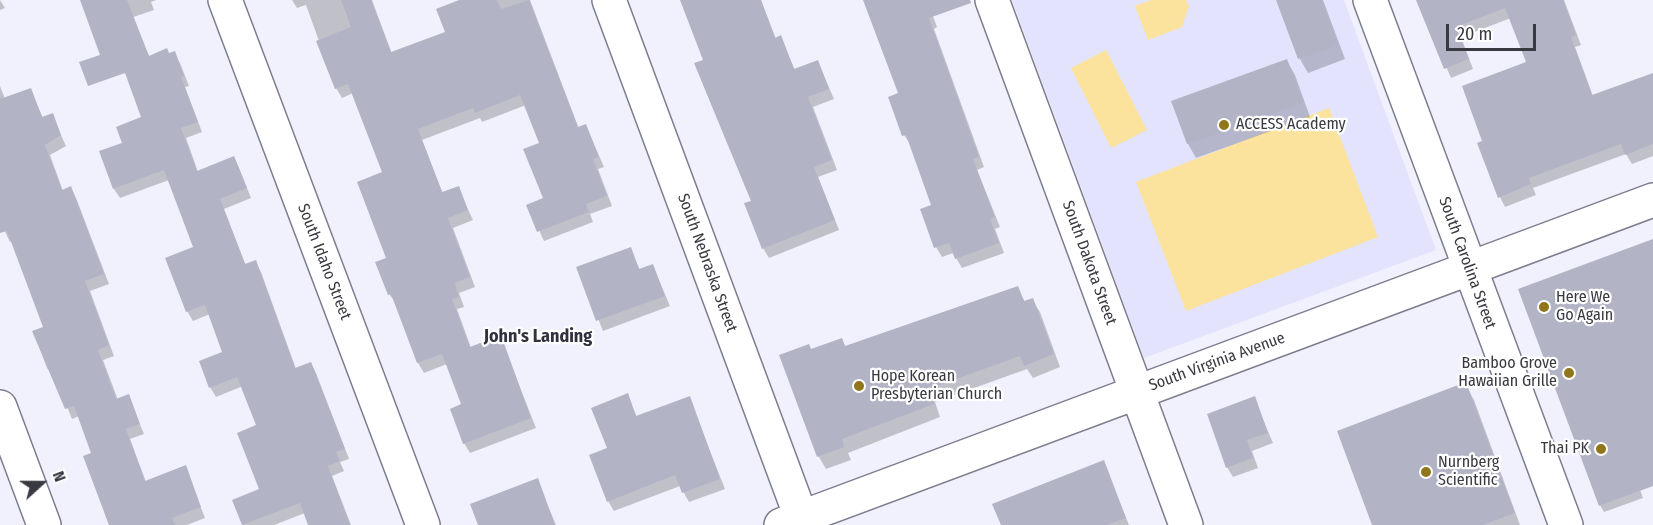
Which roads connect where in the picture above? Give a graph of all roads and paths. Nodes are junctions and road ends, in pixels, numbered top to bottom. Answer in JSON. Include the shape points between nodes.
{"nodes":[{"id":1,"x":225,"y":0,"type":"edge"},
{"id":2,"x":609,"y":0,"type":"edge"},
{"id":3,"x":992,"y":0,"type":"edge"},
{"id":4,"x":1370,"y":0,"type":"edge"},
{"id":5,"x":1653,"y":200,"type":"edge"},
{"id":6,"x":1469,"y":268,"type":"junction"},
{"id":7,"x":1137,"y":392,"type":"junction"},
{"id":8,"x":0,"y":407,"type":"edge"},
{"id":9,"x":796,"y":522,"type":"edge"},
{"id":10,"x":44,"y":525,"type":"edge"},
{"id":11,"x":423,"y":525,"type":"edge"},
{"id":12,"x":1186,"y":525,"type":"edge"},
{"id":13,"x":1566,"y":525,"type":"edge"}],
"edges":[{"from":1,"to":11,"type":"street","name":"South Idaho Street"},
{"from":2,"to":9,"type":"street","name":"South Nebraska Street"},
{"from":3,"to":7,"type":"street","name":"South Dakota Street"},
{"from":4,"to":6,"type":"street","name":"South Carolina Street"},
{"from":5,"to":6,"type":"street","name":"South Virginia Avenue"},
{"from":6,"to":7,"type":"street","name":"South Virginia Avenue"},
{"from":6,"to":13,"type":"street","name":"South Carolina Street"},
{"from":7,"to":9,"type":"street","name":"South Virginia Avenue"},
{"from":7,"to":12,"type":"street","name":"South Dakota Street"},
{"from":8,"to":10,"type":"street"}]}
